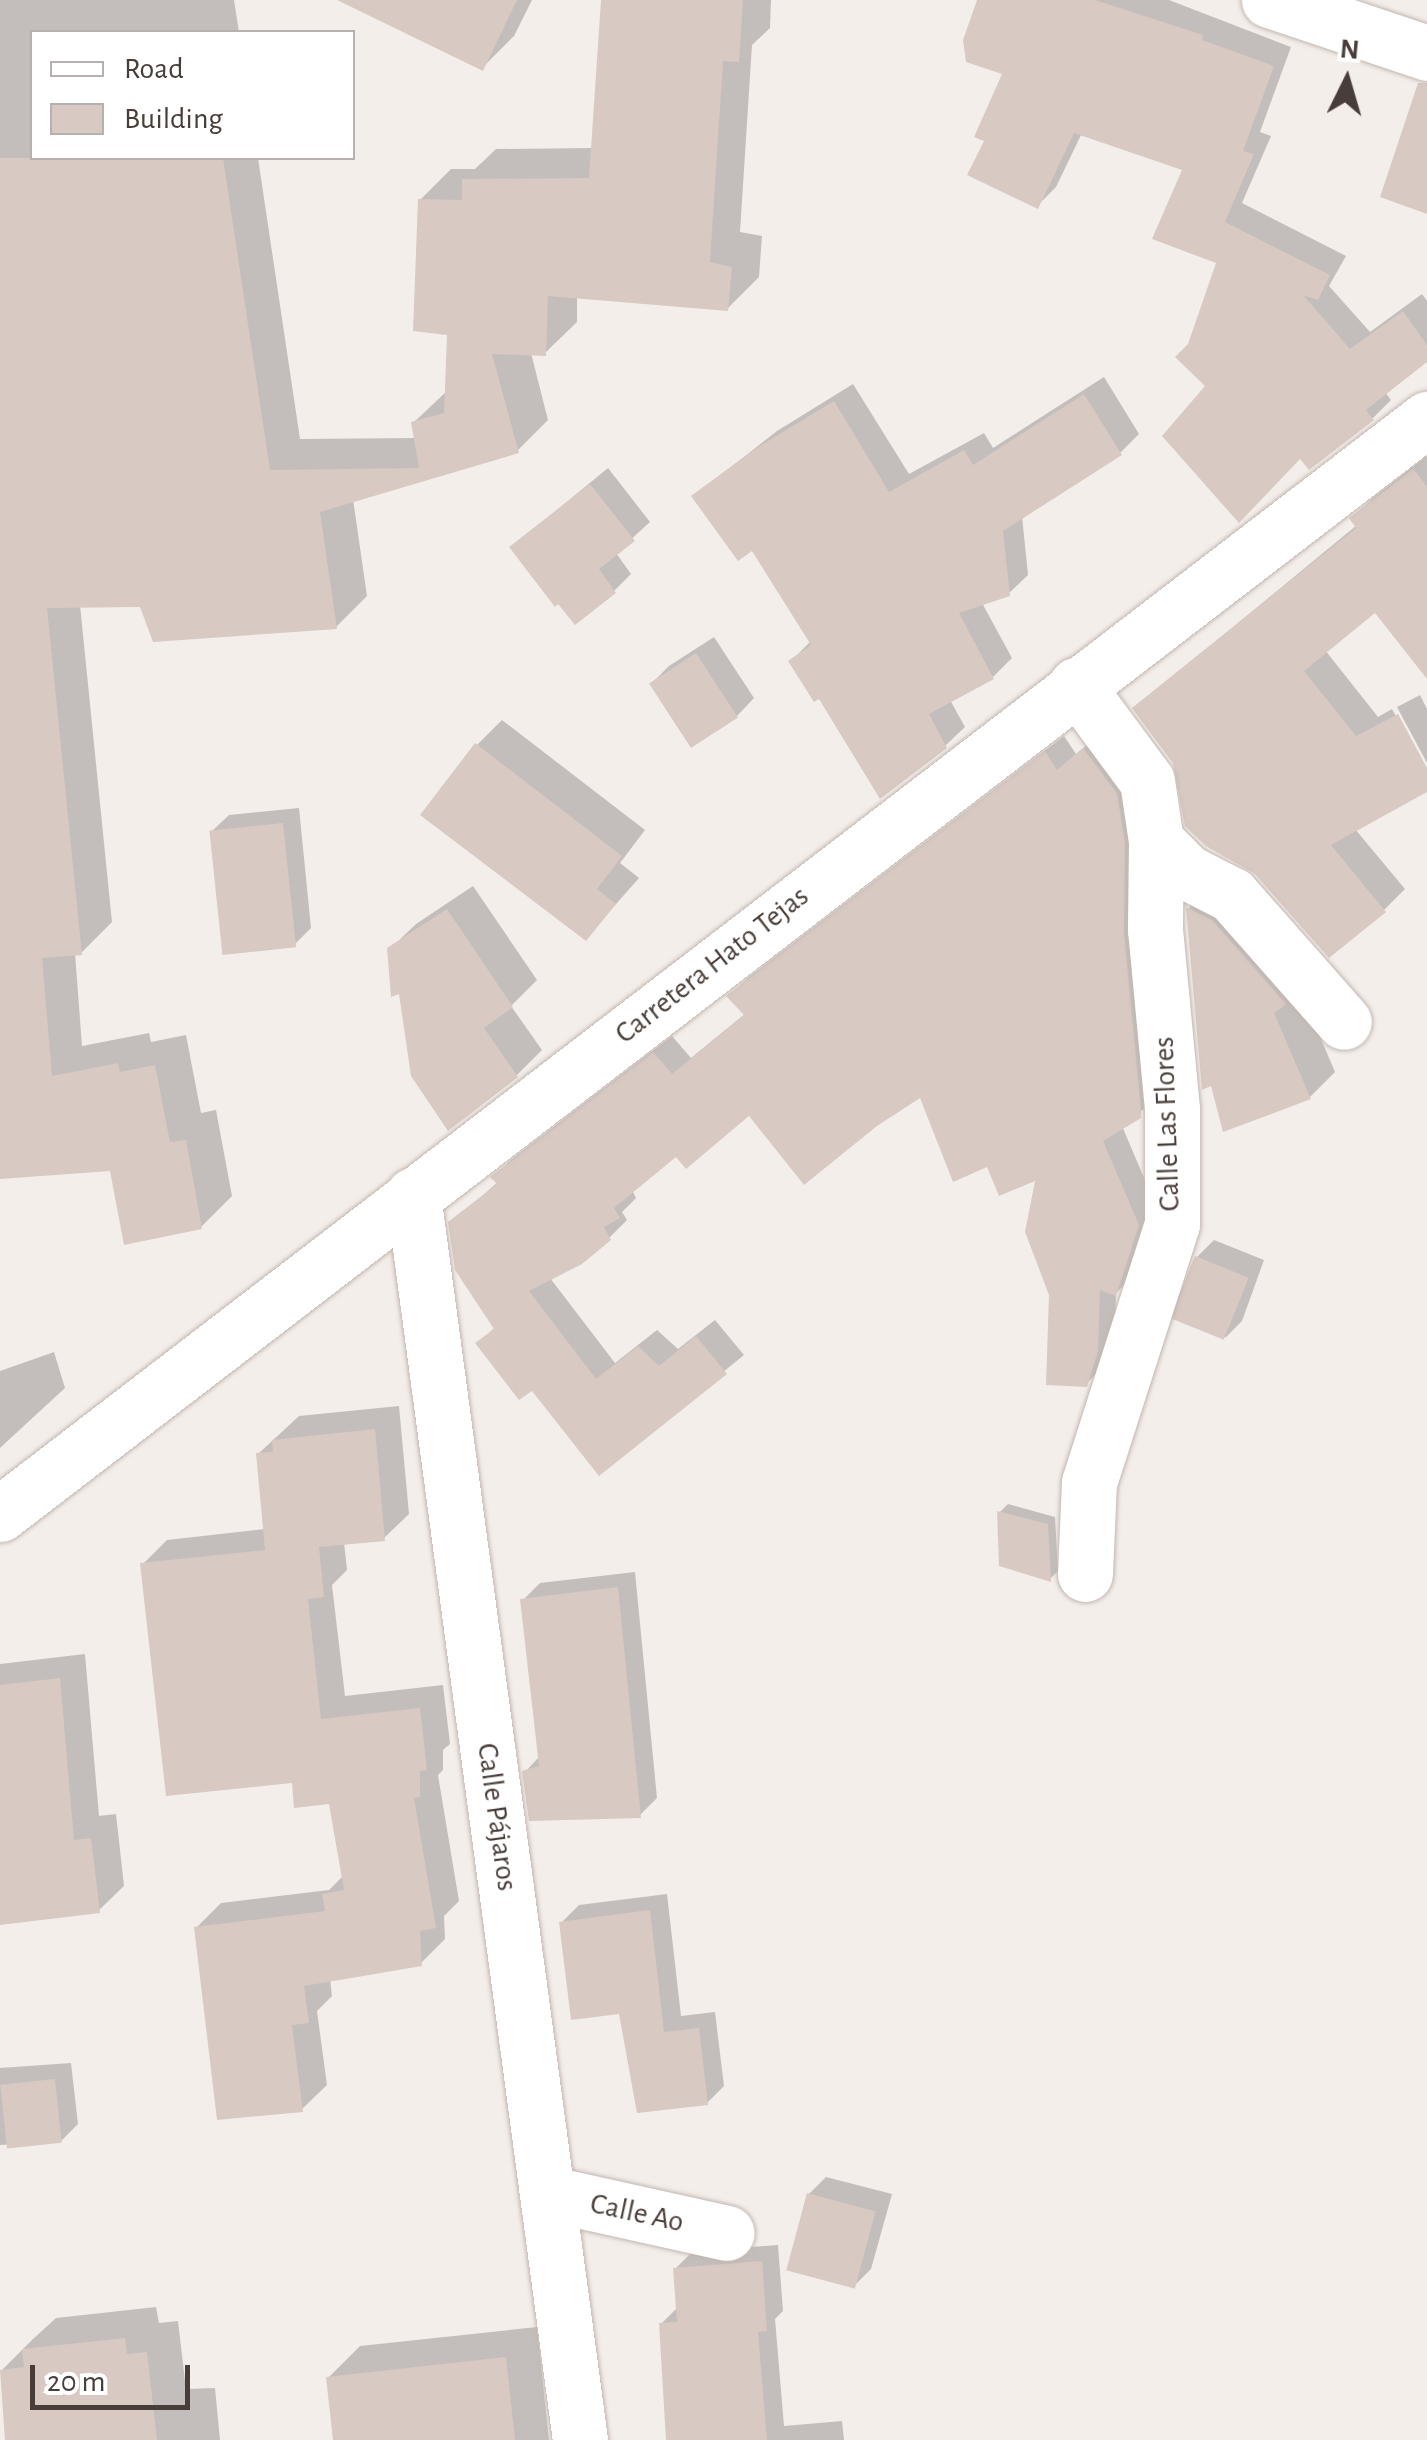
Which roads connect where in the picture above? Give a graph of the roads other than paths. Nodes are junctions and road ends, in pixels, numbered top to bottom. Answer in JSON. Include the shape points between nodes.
{"nodes":[{"id":1,"x":1269,"y":0,"type":"edge"},
{"id":2,"x":1427,"y":53,"type":"edge"},
{"id":3,"x":1427,"y":419,"type":"edge"},
{"id":4,"x":1076,"y":685,"type":"junction"},
{"id":5,"x":1156,"y":840,"type":"junction"},
{"id":6,"x":1344,"y":1022,"type":"dead end"},
{"id":7,"x":413,"y":1195,"type":"junction"},
{"id":8,"x":0,"y":1514,"type":"edge"},
{"id":9,"x":1086,"y":1574,"type":"dead end"},
{"id":10,"x":547,"y":2193,"type":"junction"},
{"id":11,"x":728,"y":2232,"type":"dead end"},
{"id":12,"x":580,"y":2440,"type":"edge"}],
"edges":[{"from":1,"to":2,"type":"street"},
{"from":3,"to":4,"type":"street","name":"Carretera Hato Tejas"},
{"from":4,"to":5,"type":"street","name":"Calle Las Flores","via":[[1147,781]]},
{"from":4,"to":7,"type":"street","name":"Carretera Hato Tejas"},
{"from":5,"to":6,"type":"street","via":[[1188,872],[1232,895]]},
{"from":5,"to":9,"type":"street","name":"Calle Las Flores","via":[[1172,1224],[1089,1482]]},
{"from":7,"to":8,"type":"street","name":"Carretera Hato Tejas"},
{"from":7,"to":10,"type":"street","name":"Calle Pájaros"},
{"from":10,"to":11,"type":"street","name":"Calle Ao"},
{"from":10,"to":12,"type":"street","name":"Calle Pájaros"}]}
